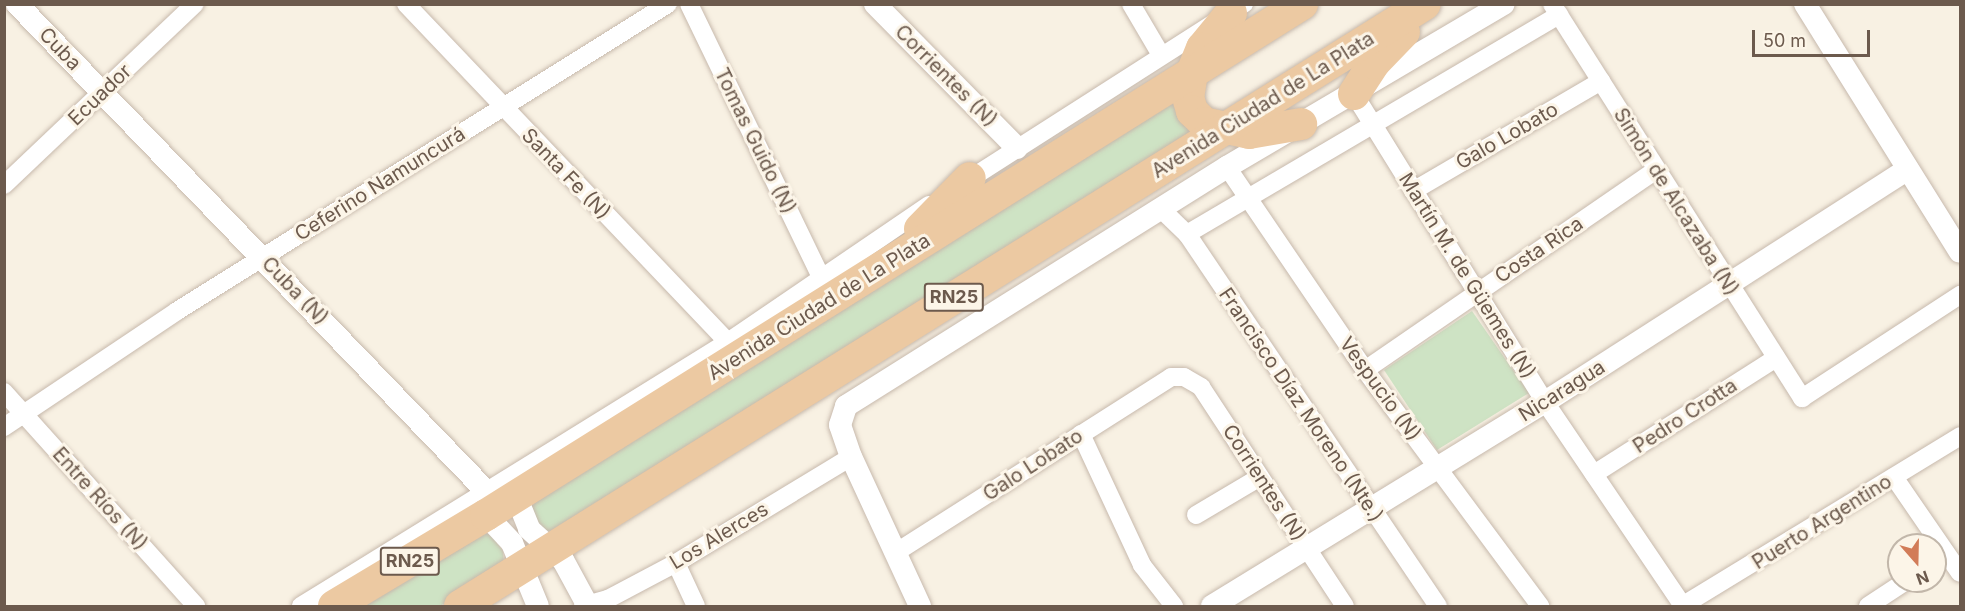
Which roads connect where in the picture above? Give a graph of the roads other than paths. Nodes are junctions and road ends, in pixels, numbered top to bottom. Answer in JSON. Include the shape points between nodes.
{"nodes":[{"id":1,"x":17,"y":4,"type":"edge"},
{"id":2,"x":195,"y":4,"type":"edge"},
{"id":3,"x":406,"y":4,"type":"edge"},
{"id":4,"x":668,"y":4,"type":"edge"},
{"id":5,"x":689,"y":4,"type":"edge"},
{"id":6,"x":875,"y":4,"type":"edge"},
{"id":7,"x":1131,"y":4,"type":"edge"},
{"id":8,"x":1302,"y":4,"type":"edge"},
{"id":9,"x":1425,"y":4,"type":"edge"},
{"id":10,"x":1436,"y":4,"type":"edge"},
{"id":11,"x":1504,"y":4,"type":"edge"},
{"id":12,"x":1805,"y":4,"type":"edge"},
{"id":13,"x":1238,"y":9,"type":"edge"},
{"id":14,"x":1555,"y":10,"type":"edge"},
{"id":15,"x":1161,"y":55,"type":"junction"},
{"id":16,"x":1192,"y":73,"type":"junction"},
{"id":17,"x":1601,"y":81,"type":"junction"},
{"id":18,"x":103,"y":93,"type":"junction"},
{"id":19,"x":1354,"y":94,"type":"junction"},
{"id":20,"x":502,"y":108,"type":"junction"},
{"id":21,"x":1372,"y":123,"type":"junction"},
{"id":22,"x":1301,"y":124,"type":"junction"},
{"id":23,"x":1222,"y":130,"type":"junction"},
{"id":24,"x":1017,"y":148,"type":"junction"},
{"id":25,"x":1227,"y":166,"type":"junction"},
{"id":26,"x":1908,"y":169,"type":"junction"},
{"id":27,"x":1655,"y":171,"type":"junction"},
{"id":28,"x":970,"y":178,"type":"junction"},
{"id":29,"x":4,"y":185,"type":"edge"},
{"id":30,"x":1413,"y":191,"type":"junction"},
{"id":31,"x":1249,"y":197,"type":"junction"},
{"id":32,"x":1160,"y":208,"type":"junction"},
{"id":33,"x":1187,"y":234,"type":"junction"},
{"id":34,"x":1960,"y":252,"type":"edge"},
{"id":35,"x":263,"y":258,"type":"junction"},
{"id":36,"x":882,"y":268,"type":"junction"},
{"id":37,"x":821,"y":277,"type":"junction"},
{"id":38,"x":1728,"y":285,"type":"junction"},
{"id":39,"x":1476,"y":292,"type":"junction"},
{"id":40,"x":1960,"y":295,"type":"edge"},
{"id":41,"x":728,"y":342,"type":"junction"},
{"id":42,"x":1776,"y":358,"type":"junction"},
{"id":43,"x":1365,"y":370,"type":"junction"},
{"id":44,"x":1171,"y":377,"type":"joint"},
{"id":45,"x":4,"y":392,"type":"edge"},
{"id":46,"x":1545,"y":402,"type":"junction"},
{"id":47,"x":24,"y":413,"type":"junction"},
{"id":48,"x":4,"y":427,"type":"edge"},
{"id":49,"x":1081,"y":434,"type":"junction"},
{"id":50,"x":1960,"y":436,"type":"edge"},
{"id":51,"x":851,"y":457,"type":"junction"},
{"id":52,"x":1438,"y":469,"type":"junction"},
{"id":53,"x":1594,"y":474,"type":"junction"},
{"id":54,"x":1260,"y":477,"type":"junction"},
{"id":55,"x":1894,"y":477,"type":"junction"},
{"id":56,"x":516,"y":496,"type":"junction"},
{"id":57,"x":486,"y":503,"type":"junction"},
{"id":58,"x":1370,"y":510,"type":"junction"},
{"id":59,"x":1196,"y":515,"type":"dead end"},
{"id":60,"x":1926,"y":533,"type":"edge"},
{"id":61,"x":1307,"y":549,"type":"junction"},
{"id":62,"x":895,"y":553,"type":"junction"},
{"id":63,"x":676,"y":563,"type":"junction"},
{"id":64,"x":1947,"y":563,"type":"edge"},
{"id":65,"x":540,"y":573,"type":"edge"},
{"id":66,"x":1960,"y":573,"type":"edge"},
{"id":67,"x":1888,"y":593,"type":"edge"},
{"id":68,"x":586,"y":605,"type":"edge"},
{"id":69,"x":196,"y":606,"type":"edge"},
{"id":70,"x":301,"y":606,"type":"edge"},
{"id":71,"x":334,"y":606,"type":"edge"},
{"id":72,"x":460,"y":606,"type":"edge"},
{"id":73,"x":486,"y":606,"type":"edge"},
{"id":74,"x":696,"y":606,"type":"edge"},
{"id":75,"x":920,"y":606,"type":"edge"},
{"id":76,"x":1174,"y":606,"type":"edge"},
{"id":77,"x":1212,"y":606,"type":"edge"},
{"id":78,"x":1345,"y":606,"type":"edge"},
{"id":79,"x":1438,"y":606,"type":"edge"},
{"id":80,"x":1540,"y":606,"type":"edge"},
{"id":81,"x":1683,"y":606,"type":"edge"},
{"id":82,"x":1868,"y":606,"type":"edge"}],
"edges":[{"from":1,"to":18,"type":"street","name":"Cuba"},
{"from":2,"to":18,"type":"street","name":"Ecuador"},
{"from":3,"to":20,"type":"street","name":"Santa Fe (N)"},
{"from":4,"to":20,"type":"street","name":"Ceferino Namuncurá"},
{"from":5,"to":37,"type":"street","name":"Tomas Guido (N)"},
{"from":6,"to":24,"type":"street","name":"Corrientes (N)"},
{"from":7,"to":15,"type":"street"},
{"from":8,"to":16,"type":"highway","name":"Avenida Ciudad de La Plata","number":"RN25"},
{"from":9,"to":23,"type":"highway","name":"Avenida Ciudad de La Plata","number":"RN25"},
{"from":10,"to":19,"type":"highway","via":[[1386,49]]},
{"from":11,"to":19,"type":"street","name":"Avenida Ciudad de La Plata"},
{"from":12,"to":26,"type":"street"},
{"from":13,"to":15,"type":"street"},
{"from":13,"to":16,"type":"highway","via":[[1202,48]]},
{"from":14,"to":17,"type":"street","name":"Simón de Alcazaba (N)"},
{"from":14,"to":21,"type":"street"},
{"from":15,"to":24,"type":"street"},
{"from":16,"to":23,"type":"highway","via":[[1188,97],[1192,111],[1204,123]]},
{"from":16,"to":36,"type":"highway","name":"Avenida Ciudad de La Plata","number":"RN25"},
{"from":17,"to":27,"type":"street","name":"Simón de Alcazaba (N)"},
{"from":17,"to":30,"type":"street","name":"Galo Lobato"},
{"from":18,"to":29,"type":"street","name":"Ecuador"},
{"from":18,"to":35,"type":"street","name":"Cuba (N)"},
{"from":19,"to":21,"type":"street","name":"Martín M. de Güemes (N)"},
{"from":19,"to":22,"type":"street","name":"Avenida Ciudad de La Plata"},
{"from":20,"to":35,"type":"street","name":"Ceferino Namuncurá"},
{"from":20,"to":41,"type":"street","name":"Santa Fe (N)"},
{"from":21,"to":30,"type":"street","name":"Martín M. de Güemes (N)"},
{"from":21,"to":31,"type":"street"},
{"from":22,"to":23,"type":"highway","via":[[1249,133]]},
{"from":22,"to":25,"type":"street","name":"Avenida Ciudad de La Plata"},
{"from":23,"to":65,"type":"highway","name":"Avenida Ciudad de La Plata","number":"RN25","via":[[687,465],[640,512]]},
{"from":24,"to":28,"type":"street","name":"Avenida Ciudad de La Plata"},
{"from":25,"to":31,"type":"street","name":"Vespucio (N)"},
{"from":25,"to":32,"type":"street","name":"Avenida Ciudad de La Plata"},
{"from":26,"to":34,"type":"street"},
{"from":26,"to":38,"type":"street","name":"Nicaragua"},
{"from":27,"to":38,"type":"street","name":"Simón de Alcazaba (N)"},
{"from":27,"to":39,"type":"street","name":"Costa Rica"},
{"from":28,"to":36,"type":"highway"},
{"from":28,"to":37,"type":"street","name":"Avenida Ciudad de La Plata"},
{"from":30,"to":39,"type":"street","name":"Martín M. de Güemes (N)"},
{"from":31,"to":33,"type":"street"},
{"from":31,"to":43,"type":"street","name":"Vespucio (N)"},
{"from":32,"to":33,"type":"street","name":"Francisco Díaz Moreno (Nte.)"},
{"from":32,"to":51,"type":"street","name":"Avenida Ciudad de La Plata","via":[[846,406],[840,424]]},
{"from":33,"to":58,"type":"street","name":"Francisco Díaz Moreno (Nte.)"},
{"from":35,"to":47,"type":"street","name":"Ceferino Namuncurá"},
{"from":35,"to":57,"type":"street","name":"Cuba (N)"},
{"from":36,"to":56,"type":"highway","name":"Avenida Ciudad de La Plata","number":"RN25"},
{"from":37,"to":41,"type":"street","name":"Avenida Ciudad de La Plata"},
{"from":38,"to":42,"type":"street","name":"Simón de Alcazaba (N)"},
{"from":38,"to":46,"type":"street","name":"Nicaragua"},
{"from":39,"to":43,"type":"street","name":"Costa Rica"},
{"from":39,"to":46,"type":"street","name":"Martín M. de Güemes (N)"},
{"from":40,"to":42,"type":"street","name":"Simón de Alcazaba (N)","via":[[1802,398]]},
{"from":41,"to":57,"type":"street","name":"Avenida Ciudad de La Plata"},
{"from":42,"to":53,"type":"street","name":"Pedro Crotta"},
{"from":43,"to":52,"type":"street","name":"Vespucio (N)"},
{"from":44,"to":49,"type":"street","name":"Galo Lobato"},
{"from":44,"to":54,"type":"street","name":"Corrientes (N)","via":[[1184,378],[1201,387]]},
{"from":45,"to":47,"type":"street","name":"Entre Ríos (N)"},
{"from":46,"to":52,"type":"street","name":"Nicaragua"},
{"from":46,"to":53,"type":"street","name":"Martín M. de Güemes (N)"},
{"from":47,"to":48,"type":"street","name":"Ceferino Namuncurá"},
{"from":47,"to":69,"type":"street","name":"Entre Ríos (N)"},
{"from":49,"to":62,"type":"street","name":"Galo Lobato"},
{"from":49,"to":76,"type":"street","via":[[1142,565]]},
{"from":50,"to":55,"type":"street","name":"Puerto Argentino"},
{"from":51,"to":62,"type":"street"},
{"from":51,"to":63,"type":"street","name":"Los Alerces"},
{"from":52,"to":58,"type":"street","name":"Nicaragua"},
{"from":52,"to":80,"type":"street","name":"Vespucio (N)"},
{"from":53,"to":81,"type":"street","name":"Martín M. de Güemes (N)"},
{"from":54,"to":59,"type":"street"},
{"from":54,"to":61,"type":"street","name":"Corrientes (N)"},
{"from":55,"to":60,"type":"street"},
{"from":55,"to":81,"type":"street","name":"Puerto Argentino"},
{"from":56,"to":57,"type":"highway","name":"Avenida Ciudad de La Plata","number":"RN25"},
{"from":56,"to":65,"type":"street"},
{"from":57,"to":65,"type":"street","name":"Cuba (N)","via":[[512,543]]},
{"from":57,"to":70,"type":"street","name":"Avenida Ciudad de La Plata"},
{"from":57,"to":71,"type":"highway","name":"Avenida Ciudad de La Plata","number":"RN25"},
{"from":58,"to":61,"type":"street","name":"Nicaragua"},
{"from":58,"to":79,"type":"street","name":"Francisco Díaz Moreno (Nte.)"},
{"from":61,"to":77,"type":"street","name":"Nicaragua"},
{"from":61,"to":78,"type":"street","name":"Corrientes (N)"},
{"from":62,"to":75,"type":"street"},
{"from":63,"to":68,"type":"street","name":"Los Alerces","via":[[608,599]]},
{"from":63,"to":74,"type":"street"},
{"from":64,"to":66,"type":"street"},
{"from":65,"to":68,"type":"street","name":"Cuba (N)"},
{"from":65,"to":72,"type":"highway"},
{"from":65,"to":73,"type":"highway"},
{"from":67,"to":82,"type":"street"}]}
